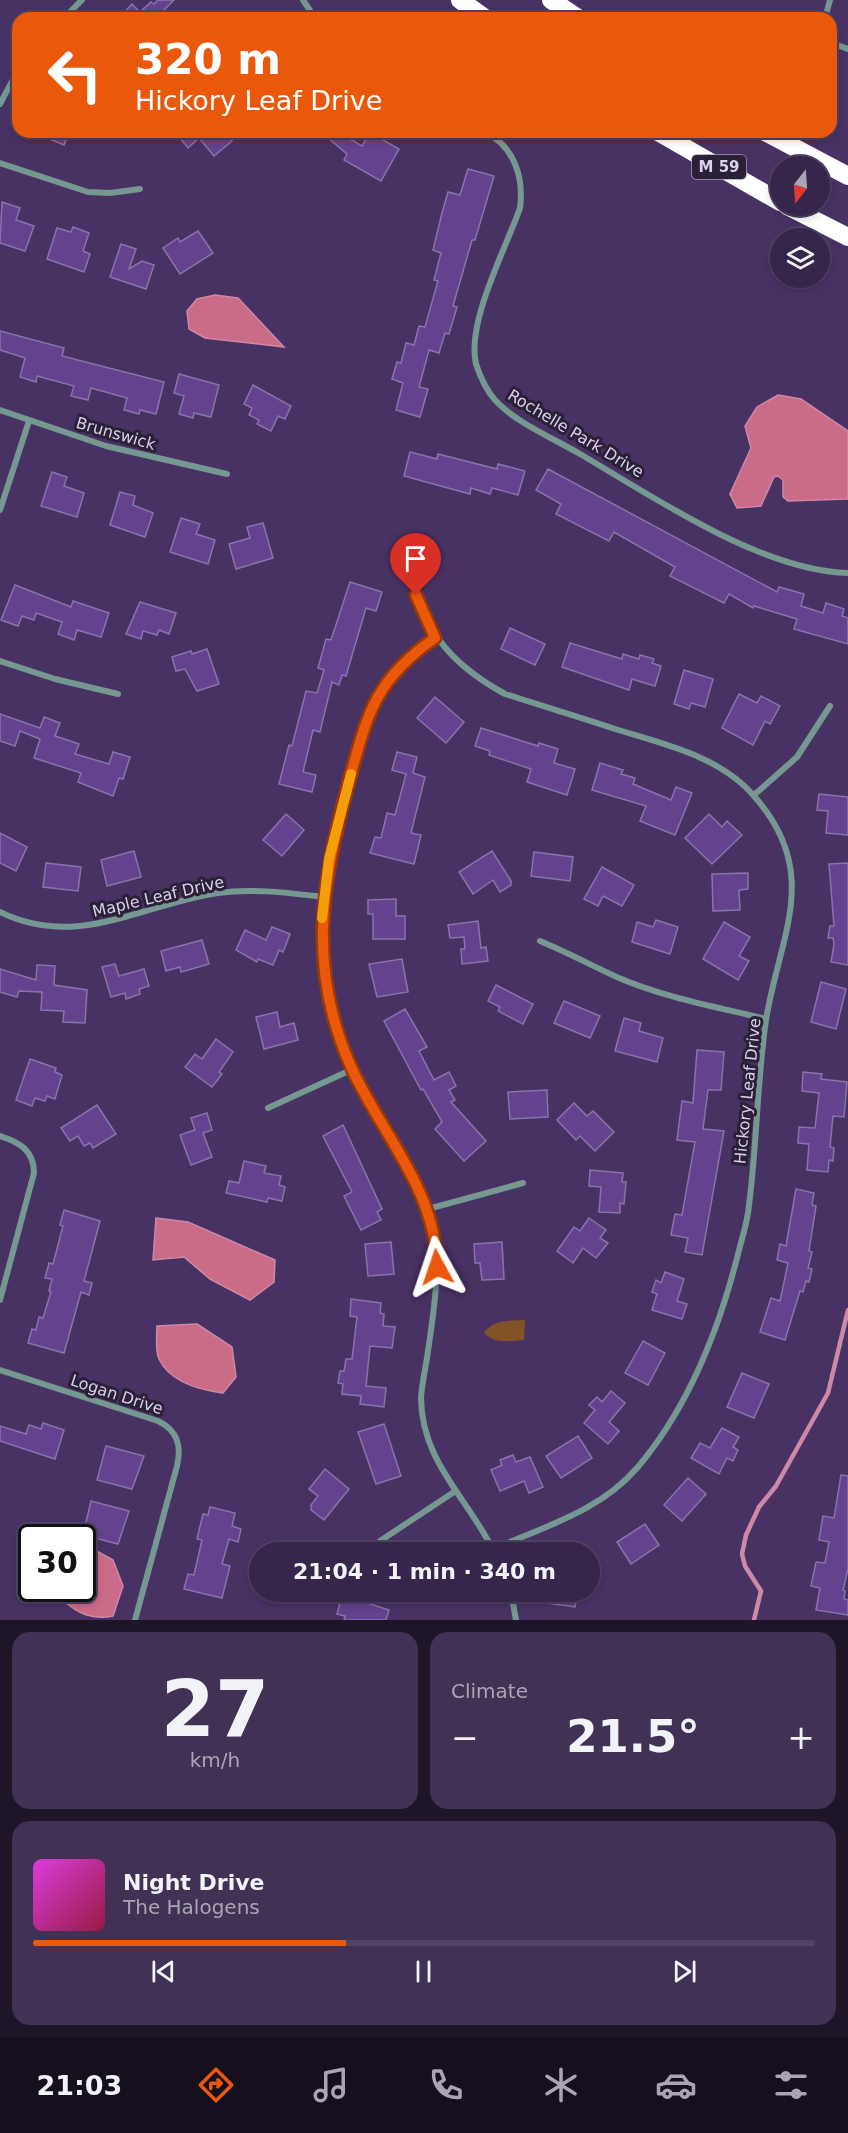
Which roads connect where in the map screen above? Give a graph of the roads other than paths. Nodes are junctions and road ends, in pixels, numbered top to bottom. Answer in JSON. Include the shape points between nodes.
{"nodes":[{"id":1,"x":82,"y":0,"type":"edge"},
{"id":2,"x":460,"y":0,"type":"edge"},
{"id":3,"x":551,"y":0,"type":"edge"},
{"id":4,"x":70,"y":12,"type":"edge"},
{"id":5,"x":477,"y":12,"type":"edge"},
{"id":6,"x":569,"y":12,"type":"edge"},
{"id":7,"x":12,"y":81,"type":"edge"},
{"id":8,"x":0,"y":104,"type":"edge"},
{"id":9,"x":494,"y":138,"type":"edge"},
{"id":10,"x":668,"y":138,"type":"edge"},
{"id":11,"x":776,"y":138,"type":"edge"},
{"id":12,"x":0,"y":163,"type":"edge"},
{"id":13,"x":848,"y":176,"type":"edge"},
{"id":14,"x":141,"y":189,"type":"dead end"},
{"id":15,"x":770,"y":196,"type":"edge"},
{"id":16,"x":807,"y":216,"type":"edge"},
{"id":17,"x":848,"y":237,"type":"edge"},
{"id":18,"x":0,"y":410,"type":"edge"},
{"id":19,"x":29,"y":421,"type":"junction"},
{"id":20,"x":226,"y":474,"type":"dead end"},
{"id":21,"x":0,"y":510,"type":"edge"},
{"id":22,"x":411,"y":564,"type":"dead end"},
{"id":23,"x":848,"y":573,"type":"edge"},
{"id":24,"x":435,"y":638,"type":"junction"},
{"id":25,"x":0,"y":661,"type":"edge"},
{"id":26,"x":118,"y":694,"type":"dead end"},
{"id":27,"x":830,"y":706,"type":"dead end"},
{"id":28,"x":754,"y":795,"type":"junction"},
{"id":29,"x":324,"y":897,"type":"junction"},
{"id":30,"x":0,"y":912,"type":"edge"},
{"id":31,"x":540,"y":941,"type":"dead end"},
{"id":32,"x":766,"y":1019,"type":"junction"},
{"id":33,"x":352,"y":1069,"type":"junction"},
{"id":34,"x":268,"y":1108,"type":"dead end"},
{"id":35,"x":0,"y":1136,"type":"edge"},
{"id":36,"x":523,"y":1183,"type":"dead end"},
{"id":37,"x":428,"y":1209,"type":"junction"},
{"id":38,"x":0,"y":1300,"type":"edge"},
{"id":39,"x":0,"y":1370,"type":"edge"},
{"id":40,"x":454,"y":1492,"type":"junction"},
{"id":41,"x":380,"y":1541,"type":"dead end"},
{"id":42,"x":488,"y":1542,"type":"edge"},
{"id":43,"x":514,"y":1542,"type":"edge"},
{"id":44,"x":513,"y":1602,"type":"edge"},
{"id":45,"x":135,"y":1620,"type":"edge"},
{"id":46,"x":516,"y":1620,"type":"edge"}],
"edges":[{"from":1,"to":4,"type":"street"},
{"from":2,"to":5,"type":"highway"},
{"from":3,"to":6,"type":"highway"},
{"from":7,"to":8,"type":"street"},
{"from":9,"to":23,"type":"street","name":"Rochelle Park Drive","via":[[513,159],[522,194],[474,333],[478,369],[495,400],[667,505],[744,545],[788,562]]},
{"from":10,"to":15,"type":"highway","number":"M 59"},
{"from":11,"to":13,"type":"highway"},
{"from":12,"to":14,"type":"street","via":[[88,192]]},
{"from":16,"to":17,"type":"highway"},
{"from":18,"to":19,"type":"street","name":"Brunswick"},
{"from":19,"to":20,"type":"street","name":"Brunswick","via":[[106,446]]},
{"from":19,"to":21,"type":"street"},
{"from":22,"to":24,"type":"street","name":"Hickory Leaf Drive","via":[[416,595]]},
{"from":24,"to":28,"type":"street","name":"Hickory Leaf Drive","via":[[479,680],[505,694],[684,751],[713,764]]},
{"from":24,"to":29,"type":"street","via":[[398,667],[376,696],[364,724],[329,859]]},
{"from":25,"to":26,"type":"street"},
{"from":27,"to":28,"type":"street","via":[[797,757]]},
{"from":28,"to":32,"type":"street","name":"Hickory Leaf Drive","via":[[784,845],[791,877],[788,933]]},
{"from":29,"to":30,"type":"street","name":"Maple Leaf Drive","via":[[218,893],[81,927],[42,926]]},
{"from":29,"to":33,"type":"street","via":[[322,947],[326,985]]},
{"from":31,"to":32,"type":"street","via":[[670,996]]},
{"from":32,"to":43,"type":"street","name":"Hickory Leaf Drive","via":[[749,1208],[718,1324],[680,1407],[636,1469],[610,1492],[581,1512]]},
{"from":33,"to":34,"type":"street"},
{"from":33,"to":37,"type":"street"},
{"from":35,"to":38,"type":"street","via":[[24,1146],[34,1163]]},
{"from":36,"to":37,"type":"street"},
{"from":37,"to":40,"type":"street","via":[[437,1279],[421,1397],[435,1458]]},
{"from":39,"to":45,"type":"street","name":"Logan Drive","via":[[158,1421],[173,1430],[178,1439],[180,1455]]},
{"from":40,"to":41,"type":"street"},
{"from":40,"to":42,"type":"street"},
{"from":44,"to":46,"type":"street"}]}
